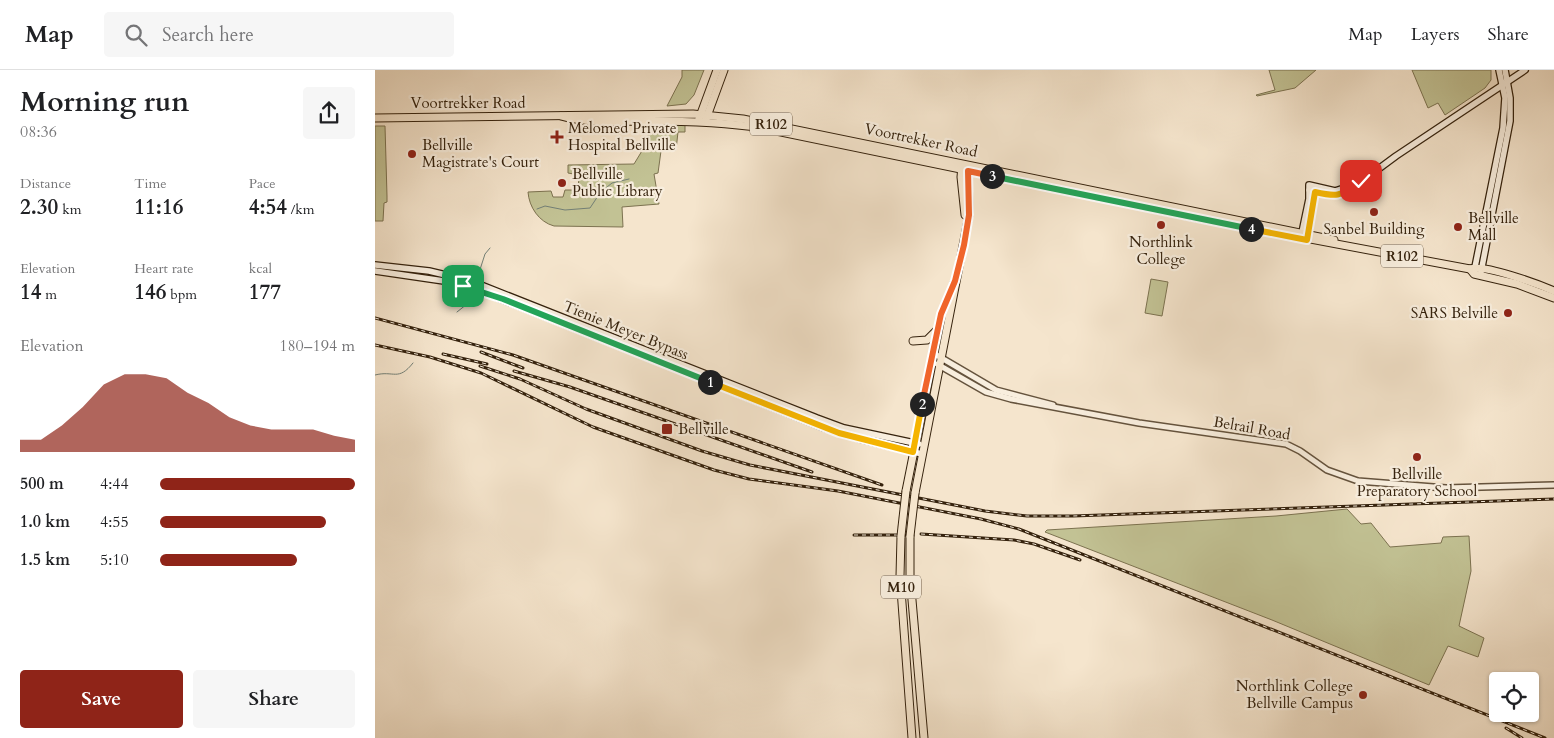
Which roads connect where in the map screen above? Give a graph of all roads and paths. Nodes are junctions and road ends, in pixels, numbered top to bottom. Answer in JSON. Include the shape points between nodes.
{"nodes":[{"id":1,"x":717,"y":70,"type":"edge"},
{"id":2,"x":724,"y":70,"type":"edge"},
{"id":3,"x":1499,"y":70,"type":"edge"},
{"id":4,"x":1505,"y":70,"type":"edge"},
{"id":5,"x":1525,"y":70,"type":"edge"},
{"id":6,"x":1505,"y":83,"type":"junction"},
{"id":7,"x":375,"y":118,"type":"edge"},
{"id":8,"x":703,"y":118,"type":"junction"},
{"id":9,"x":965,"y":167,"type":"junction"},
{"id":10,"x":1500,"y":174,"type":"junction"},
{"id":11,"x":1357,"y":184,"type":"junction"},
{"id":12,"x":1312,"y":188,"type":"junction"},
{"id":13,"x":1326,"y":189,"type":"junction"},
{"id":14,"x":1490,"y":190,"type":"junction"},
{"id":15,"x":1342,"y":194,"type":"junction"},
{"id":16,"x":1193,"y":210,"type":"junction"},
{"id":17,"x":1209,"y":220,"type":"junction"},
{"id":18,"x":1305,"y":236,"type":"junction"},
{"id":19,"x":375,"y":265,"type":"edge"},
{"id":20,"x":375,"y":271,"type":"edge"},
{"id":21,"x":1476,"y":271,"type":"junction"},
{"id":22,"x":955,"y":281,"type":"junction"},
{"id":23,"x":1534,"y":283,"type":"junction"},
{"id":24,"x":470,"y":285,"type":"junction"},
{"id":25,"x":1554,"y":291,"type":"edge"},
{"id":26,"x":1554,"y":298,"type":"edge"},
{"id":27,"x":527,"y":306,"type":"junction"},
{"id":28,"x":939,"y":326,"type":"junction"},
{"id":29,"x":913,"y":341,"type":"dead end"},
{"id":30,"x":932,"y":357,"type":"junction"},
{"id":31,"x":940,"y":361,"type":"junction"},
{"id":32,"x":915,"y":444,"type":"junction"},
{"id":33,"x":923,"y":445,"type":"junction"},
{"id":34,"x":913,"y":452,"type":"junction"},
{"id":35,"x":921,"y":454,"type":"junction"},
{"id":36,"x":1554,"y":485,"type":"edge"},
{"id":37,"x":912,"y":738,"type":"edge"},
{"id":38,"x":924,"y":738,"type":"edge"}],
"edges":[{"from":1,"to":8,"type":"main road"},
{"from":2,"to":8,"type":"main road"},
{"from":3,"to":6,"type":"main road"},
{"from":4,"to":6,"type":"main road"},
{"from":5,"to":6,"type":"main road"},
{"from":6,"to":10,"type":"main road","via":[[1510,98],[1510,121]]},
{"from":6,"to":11,"type":"main road"},
{"from":6,"to":14,"type":"main road","via":[[1505,116]]},
{"from":7,"to":8,"type":"main road","name":"Voortrekker Road","number":"R102"},
{"from":8,"to":9,"type":"main road","name":"Voortrekker Road","number":"R102","via":[[763,123]]},
{"from":9,"to":16,"type":"main road","name":"Voortrekker Road","number":"R102"},
{"from":9,"to":17,"type":"main road","name":"Voortrekker Road","number":"R102"},
{"from":9,"to":22,"type":"main road","number":"M10","via":[[969,215]]},
{"from":10,"to":14,"type":"main road","via":[[1495,188]]},
{"from":10,"to":21,"type":"main road"},
{"from":11,"to":13,"type":"main road","via":[[1339,190]]},
{"from":11,"to":15,"type":"main road"},
{"from":12,"to":13,"type":"main road"},
{"from":12,"to":15,"type":"main road","via":[[1332,195]]},
{"from":12,"to":18,"type":"main road"},
{"from":13,"to":15,"type":"main road"},
{"from":14,"to":21,"type":"main road"},
{"from":16,"to":17,"type":"main road","via":[[1194,214]]},
{"from":16,"to":18,"type":"main road","name":"Voortrekker Road","number":"R102"},
{"from":17,"to":18,"type":"main road","name":"Voortrekker Road","number":"R102"},
{"from":18,"to":21,"type":"main road","number":"R102"},
{"from":19,"to":24,"type":"main road","name":"Tienie Meyer Bypass","via":[[429,271]]},
{"from":20,"to":24,"type":"main road","name":"Tienie Meyer Bypass"},
{"from":21,"to":23,"type":"main road","number":"R102"},
{"from":21,"to":26,"type":"main road","number":"R102"},
{"from":22,"to":28,"type":"main road","number":"M10"},
{"from":22,"to":31,"type":"main road","number":"M10"},
{"from":23,"to":25,"type":"main road","number":"R102"},
{"from":23,"to":26,"type":"main road","via":[[1534,287]]},
{"from":24,"to":27,"type":"main road","name":"Tienie Meyer Bypass"},
{"from":27,"to":32,"type":"main road","name":"Tienie Meyer Bypass","via":[[844,428]]},
{"from":27,"to":34,"type":"main road","name":"Tienie Meyer Bypass","via":[[824,428]]},
{"from":28,"to":29,"type":"main road","via":[[930,339]]},
{"from":28,"to":30,"type":"main road","number":"M10"},
{"from":30,"to":31,"type":"street","name":"Belrail Road"},
{"from":30,"to":32,"type":"main road","number":"M10"},
{"from":31,"to":33,"type":"main road","number":"M10"},
{"from":31,"to":36,"type":"street","name":"Belrail Road","via":[[976,387],[995,395],[1139,423],[1286,444],[1333,473],[1358,481],[1446,488]]},
{"from":32,"to":33,"type":"main road","name":"Tienie Meyer Bypass"},
{"from":32,"to":34,"type":"main road","number":"M10"},
{"from":33,"to":35,"type":"main road","number":"M10"},
{"from":34,"to":35,"type":"main road","name":"Tienie Meyer Bypass"},
{"from":34,"to":37,"type":"main road","number":"M10","bridge":true,"via":[[901,536],[900,576]]},
{"from":35,"to":38,"type":"main road","number":"M10","bridge":true,"via":[[910,536],[910,577]]}]}
